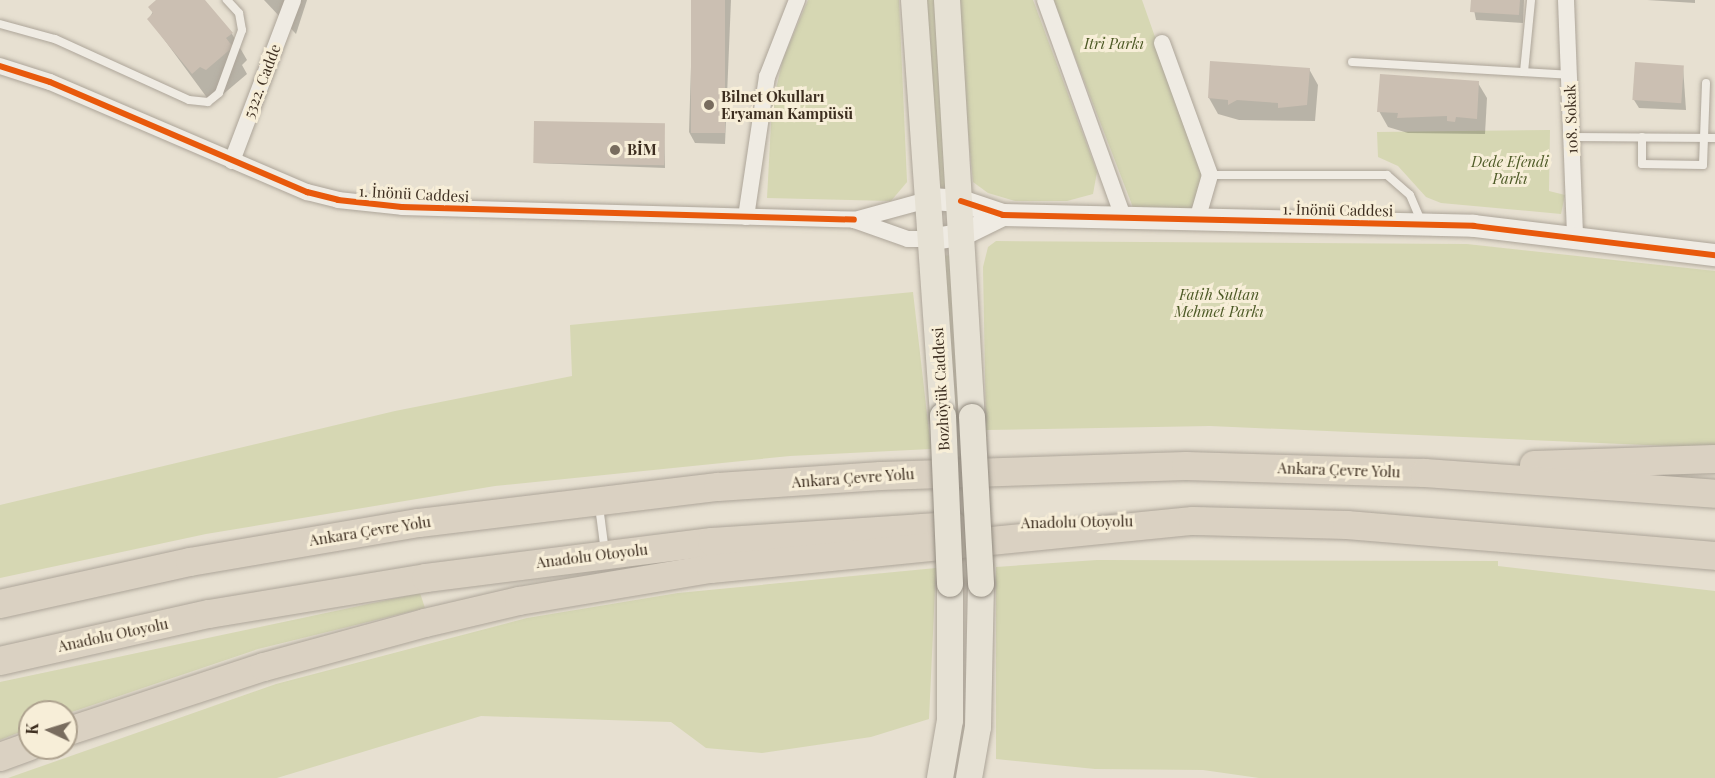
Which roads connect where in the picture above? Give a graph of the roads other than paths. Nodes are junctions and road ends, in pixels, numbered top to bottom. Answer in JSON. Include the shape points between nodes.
{"nodes":[{"id":1,"x":227,"y":0,"type":"edge"},
{"id":2,"x":292,"y":0,"type":"edge"},
{"id":3,"x":797,"y":0,"type":"edge"},
{"id":4,"x":914,"y":0,"type":"edge"},
{"id":5,"x":947,"y":0,"type":"edge"},
{"id":6,"x":1045,"y":0,"type":"edge"},
{"id":7,"x":1531,"y":0,"type":"edge"},
{"id":8,"x":1566,"y":0,"type":"edge"},
{"id":9,"x":0,"y":24,"type":"edge"},
{"id":10,"x":1162,"y":43,"type":"dead end"},
{"id":11,"x":1352,"y":62,"type":"dead end"},
{"id":12,"x":0,"y":66,"type":"edge"},
{"id":13,"x":1524,"y":72,"type":"junction"},
{"id":14,"x":1569,"y":75,"type":"junction"},
{"id":15,"x":1706,"y":82,"type":"dead end"},
{"id":16,"x":1572,"y":137,"type":"junction"},
{"id":17,"x":1642,"y":137,"type":"junction"},
{"id":18,"x":1704,"y":138,"type":"junction"},
{"id":19,"x":1715,"y":138,"type":"edge"},
{"id":20,"x":232,"y":161,"type":"junction"},
{"id":21,"x":1210,"y":175,"type":"junction"},
{"id":22,"x":931,"y":199,"type":"junction"},
{"id":23,"x":961,"y":201,"type":"junction"},
{"id":24,"x":1003,"y":215,"type":"junction"},
{"id":25,"x":746,"y":217,"type":"junction"},
{"id":26,"x":1124,"y":219,"type":"junction"},
{"id":27,"x":854,"y":220,"type":"junction"},
{"id":28,"x":1197,"y":220,"type":"junction"},
{"id":29,"x":1422,"y":224,"type":"junction"},
{"id":30,"x":964,"y":234,"type":"junction"},
{"id":31,"x":1575,"y":238,"type":"junction"},
{"id":32,"x":934,"y":239,"type":"junction"},
{"id":33,"x":1715,"y":255,"type":"edge"},
{"id":34,"x":1715,"y":459,"type":"edge"},
{"id":35,"x":1425,"y":473,"type":"junction"},
{"id":36,"x":1715,"y":495,"type":"edge"},
{"id":37,"x":598,"y":500,"type":"junction"},
{"id":38,"x":1193,"y":521,"type":"junction"},
{"id":39,"x":1624,"y":546,"type":"junction"},
{"id":40,"x":605,"y":554,"type":"junction"},
{"id":41,"x":1715,"y":556,"type":"edge"},
{"id":42,"x":1715,"y":573,"type":"edge"},
{"id":43,"x":0,"y":604,"type":"edge"},
{"id":44,"x":0,"y":661,"type":"edge"},
{"id":45,"x":78,"y":728,"type":"edge"},
{"id":46,"x":18,"y":751,"type":"edge"},
{"id":47,"x":0,"y":758,"type":"edge"},
{"id":48,"x":940,"y":778,"type":"edge"},
{"id":49,"x":969,"y":778,"type":"edge"}],
"edges":[{"from":1,"to":9,"type":"lane","via":[[239,14],[242,30],[219,93],[208,102],[189,100],[55,39]]},
{"from":2,"to":20,"type":"street","name":"5322. Cadde"},
{"from":3,"to":25,"type":"street","via":[[767,77]]},
{"from":4,"to":22,"type":"main road","name":"Bozhöyük Caddesi"},
{"from":5,"to":23,"type":"main road","name":"Bozhöyük Caddesi"},
{"from":6,"to":26,"type":"street"},
{"from":7,"to":13,"type":"lane"},
{"from":8,"to":14,"type":"street","name":"108. Sokak"},
{"from":10,"to":21,"type":"street"},
{"from":11,"to":13,"type":"lane"},
{"from":12,"to":20,"type":"street","name":"1. İnönü Caddesi","via":[[50,82]]},
{"from":13,"to":14,"type":"lane"},
{"from":14,"to":16,"type":"street","name":"108. Sokak"},
{"from":15,"to":18,"type":"lane"},
{"from":16,"to":17,"type":"lane"},
{"from":16,"to":31,"type":"street","name":"108. Sokak"},
{"from":17,"to":18,"type":"lane"},
{"from":17,"to":18,"type":"lane","via":[[1642,164],[1703,165]]},
{"from":18,"to":19,"type":"lane"},
{"from":20,"to":25,"type":"street","name":"1. İnönü Caddesi","via":[[307,192],[374,206]]},
{"from":21,"to":28,"type":"street"},
{"from":21,"to":29,"type":"lane","via":[[1387,175],[1410,195]]},
{"from":22,"to":23,"type":"street","name":"1. İnönü Caddesi"},
{"from":22,"to":27,"type":"street"},
{"from":22,"to":32,"type":"main road","name":"Bozhöyük Caddesi"},
{"from":23,"to":24,"type":"street","name":"1. İnönü Caddesi"},
{"from":23,"to":30,"type":"main road","name":"Bozhöyük Caddesi"},
{"from":24,"to":26,"type":"street","name":"1. İnönü Caddesi"},
{"from":24,"to":30,"type":"street","name":"1. İnönü Caddesi"},
{"from":25,"to":27,"type":"street","name":"1. İnönü Caddesi"},
{"from":26,"to":28,"type":"street","name":"1. İnönü Caddesi"},
{"from":27,"to":32,"type":"street","via":[[908,239]]},
{"from":28,"to":29,"type":"street","name":"1. İnönü Caddesi"},
{"from":29,"to":31,"type":"street","name":"1. İnönü Caddesi"},
{"from":30,"to":32,"type":"street","name":"1. İnönü Caddesi"},
{"from":30,"to":49,"type":"main road","name":"Bozhöyük Caddesi","bridge":true,"via":[[981,584],[978,727]]},
{"from":31,"to":33,"type":"street","name":"1. İnönü Caddesi"},
{"from":32,"to":48,"type":"main road","name":"Bozhöyük Caddesi","bridge":true,"via":[[950,585],[950,720]]},
{"from":34,"to":35,"type":"highway","via":[[1640,458]]},
{"from":35,"to":36,"type":"highway","name":"Ankara Çevre Yolu"},
{"from":35,"to":37,"type":"highway","name":"Ankara Çevre Yolu","via":[[1033,468]]},
{"from":37,"to":40,"type":"lane"},
{"from":37,"to":43,"type":"highway","name":"Ankara Çevre Yolu","via":[[303,542]]},
{"from":38,"to":39,"type":"highway","via":[[1347,525]]},
{"from":38,"to":40,"type":"highway","name":"Anadolu Otoyolu","via":[[875,530]]},
{"from":38,"to":45,"type":"highway","via":[[711,569],[519,601],[264,667]]},
{"from":39,"to":41,"type":"highway"},
{"from":39,"to":42,"type":"highway"},
{"from":40,"to":44,"type":"highway","name":"Anadolu Otoyolu","via":[[313,596]]},
{"from":46,"to":47,"type":"highway"}]}
